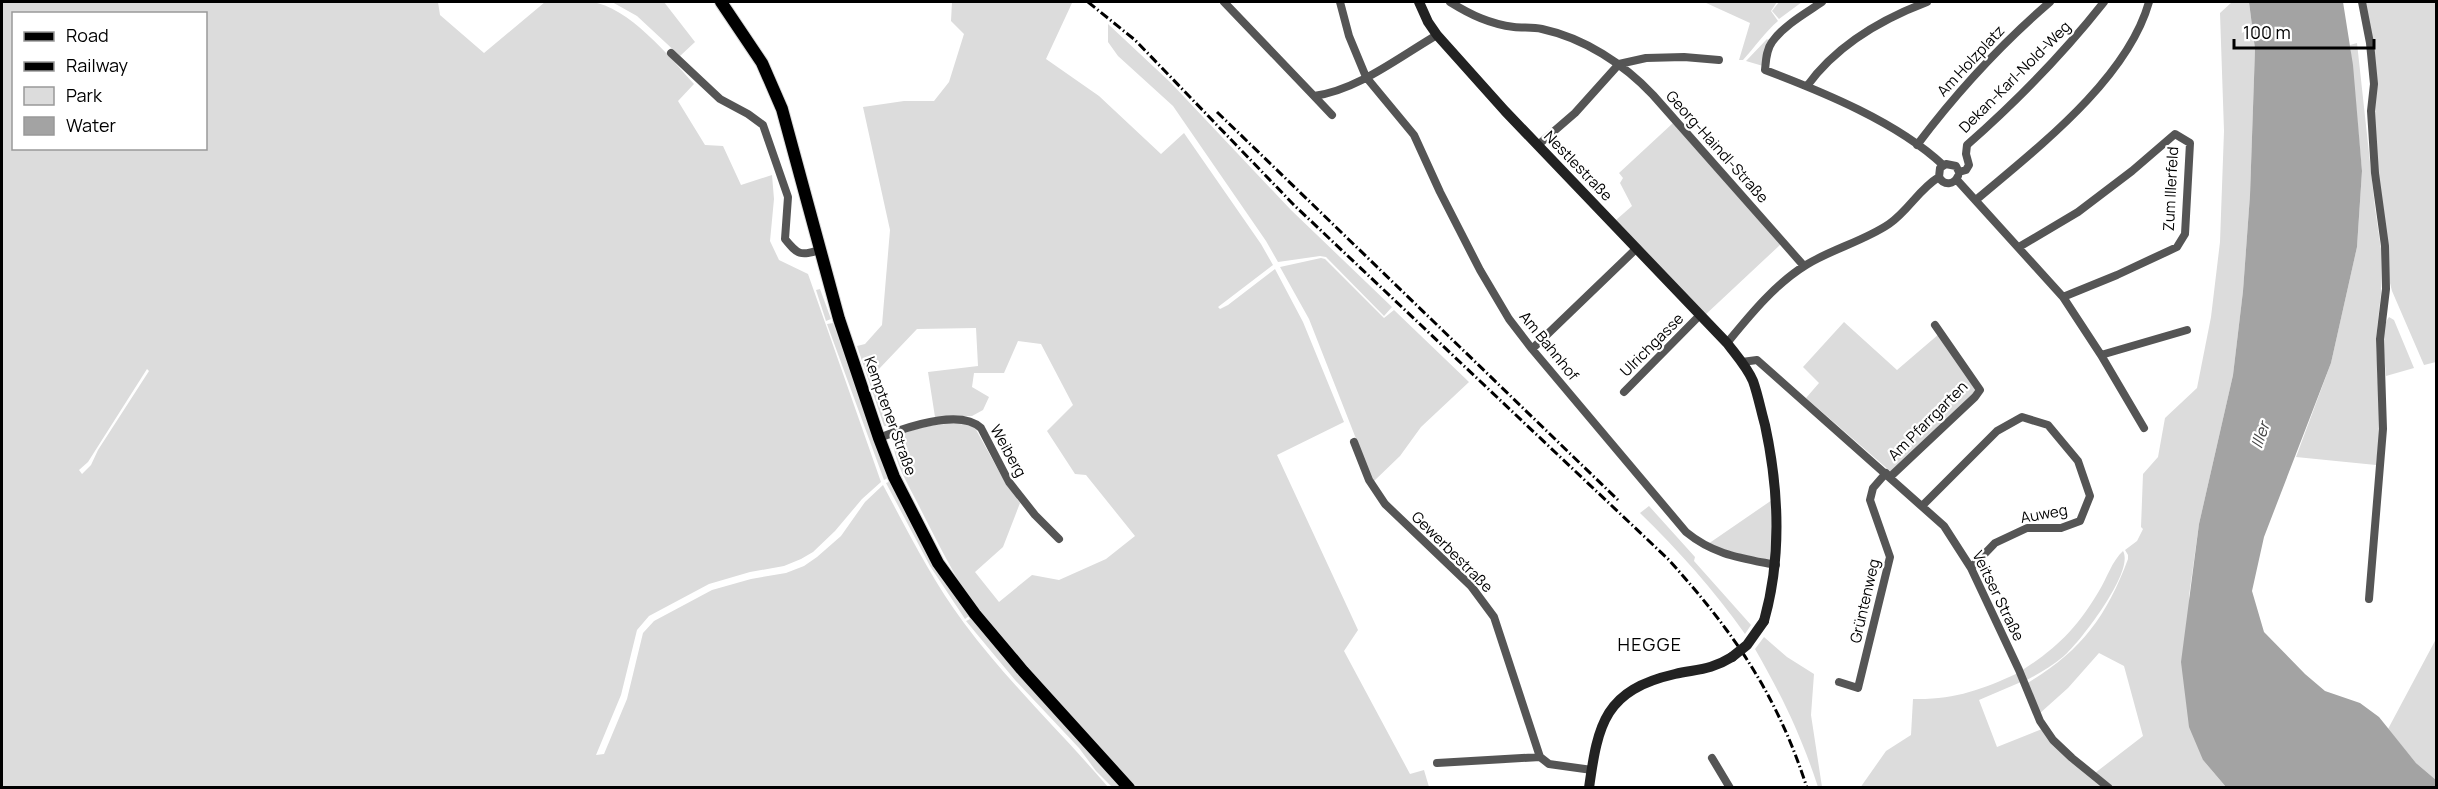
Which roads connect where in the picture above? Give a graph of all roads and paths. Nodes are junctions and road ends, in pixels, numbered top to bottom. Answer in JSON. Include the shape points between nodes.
{"nodes":[{"id":1,"x":721,"y":2,"type":"edge"},
{"id":2,"x":1224,"y":2,"type":"edge"},
{"id":3,"x":1340,"y":2,"type":"edge"},
{"id":4,"x":1419,"y":2,"type":"edge"},
{"id":5,"x":1450,"y":2,"type":"edge"},
{"id":6,"x":1822,"y":2,"type":"edge"},
{"id":7,"x":1927,"y":2,"type":"edge"},
{"id":8,"x":2050,"y":2,"type":"edge"},
{"id":9,"x":2104,"y":2,"type":"edge"},
{"id":10,"x":2149,"y":2,"type":"edge"},
{"id":11,"x":2362,"y":2,"type":"edge"},
{"id":12,"x":1437,"y":35,"type":"junction"},
{"id":13,"x":671,"y":53,"type":"dead end"},
{"id":14,"x":1719,"y":60,"type":"dead end"},
{"id":15,"x":1619,"y":64,"type":"junction"},
{"id":16,"x":1366,"y":77,"type":"junction"},
{"id":17,"x":1807,"y":86,"type":"junction"},
{"id":18,"x":1314,"y":96,"type":"junction"},
{"id":19,"x":1332,"y":115,"type":"dead end"},
{"id":20,"x":1538,"y":145,"type":"junction"},
{"id":21,"x":1917,"y":145,"type":"junction"},
{"id":22,"x":1943,"y":165,"type":"junction"},
{"id":23,"x":1958,"y":176,"type":"junction"},
{"id":24,"x":1939,"y":177,"type":"junction"},
{"id":25,"x":1976,"y":200,"type":"junction"},
{"id":26,"x":2019,"y":247,"type":"junction"},
{"id":27,"x":1637,"y":248,"type":"junction"},
{"id":28,"x":820,"y":250,"type":"junction"},
{"id":29,"x":1804,"y":266,"type":"junction"},
{"id":30,"x":2063,"y":297,"type":"junction"},
{"id":31,"x":1700,"y":316,"type":"junction"},
{"id":32,"x":1935,"y":325,"type":"dead end"},
{"id":33,"x":2187,"y":330,"type":"dead end"},
{"id":34,"x":1727,"y":343,"type":"junction"},
{"id":35,"x":1532,"y":349,"type":"junction"},
{"id":36,"x":2102,"y":355,"type":"junction"},
{"id":37,"x":1742,"y":362,"type":"junction"},
{"id":38,"x":1624,"y":392,"type":"dead end"},
{"id":39,"x":2144,"y":428,"type":"dead end"},
{"id":40,"x":879,"y":438,"type":"junction"},
{"id":41,"x":1354,"y":442,"type":"dead end"},
{"id":42,"x":1888,"y":475,"type":"junction"},
{"id":43,"x":1923,"y":505,"type":"junction"},
{"id":44,"x":1059,"y":539,"type":"dead end"},
{"id":45,"x":1776,"y":565,"type":"junction"},
{"id":46,"x":1971,"y":568,"type":"junction"},
{"id":47,"x":2369,"y":599,"type":"dead end"},
{"id":48,"x":1839,"y":682,"type":"dead end"},
{"id":49,"x":1540,"y":757,"type":"junction"},
{"id":50,"x":1712,"y":758,"type":"dead end"},
{"id":51,"x":1437,"y":763,"type":"dead end"},
{"id":52,"x":1592,"y":770,"type":"junction"},
{"id":53,"x":1129,"y":788,"type":"edge"},
{"id":54,"x":1589,"y":788,"type":"edge"},
{"id":55,"x":1730,"y":788,"type":"edge"},
{"id":56,"x":2109,"y":788,"type":"edge"}],
"edges":[{"from":1,"to":28,"type":"main road","name":"Kemptener Straße","via":[[762,63],[783,109]]},
{"from":2,"to":18,"type":"street"},
{"from":3,"to":16,"type":"street","name":"Am Bahnhof"},
{"from":4,"to":12,"type":"street","name":"Nestlestraße"},
{"from":5,"to":15,"type":"street","name":"Georg-Haindl-Straße","via":[[1496,25],[1540,28],[1558,34]]},
{"from":6,"to":17,"type":"street","via":[[1772,42],[1766,56],[1765,70]]},
{"from":7,"to":17,"type":"street","via":[[1901,12],[1855,40],[1822,65]]},
{"from":8,"to":21,"type":"street","name":"Am Holzplatz","via":[[1987,60]]},
{"from":9,"to":23,"type":"street","name":"Dekan-Karl-Nold-Weg","via":[[2067,48],[1967,145],[1970,165]]},
{"from":10,"to":25,"type":"street","via":[[2117,64],[2069,120]]},
{"from":11,"to":47,"type":"street","via":[[2374,84],[2371,111],[2375,173],[2386,257],[2380,339],[2383,429]]},
{"from":12,"to":16,"type":"street"},
{"from":12,"to":20,"type":"street","name":"Nestlestraße"},
{"from":13,"to":28,"type":"street","via":[[720,99],[763,125],[788,197],[785,239],[796,252],[805,255]]},
{"from":14,"to":15,"type":"street","via":[[1646,58]]},
{"from":15,"to":20,"type":"street"},
{"from":15,"to":29,"type":"street","name":"Georg-Haindl-Straße","via":[[1640,82]]},
{"from":16,"to":18,"type":"street"},
{"from":16,"to":35,"type":"street","name":"Am Bahnhof","via":[[1414,135],[1480,270]]},
{"from":17,"to":21,"type":"street"},
{"from":18,"to":19,"type":"street"},
{"from":20,"to":27,"type":"street","name":"Nestlestraße"},
{"from":21,"to":22,"type":"street"},
{"from":22,"to":23,"type":"street","via":[[1953,164]]},
{"from":22,"to":24,"type":"street"},
{"from":23,"to":24,"type":"street","via":[[1947,183]]},
{"from":23,"to":25,"type":"street"},
{"from":24,"to":29,"type":"street","via":[[1927,184],[1900,216],[1885,227]]},
{"from":25,"to":26,"type":"street"},
{"from":26,"to":30,"type":"street"},
{"from":26,"to":30,"type":"street","name":"Zum Illerfeld","via":[[2079,212],[2175,134],[2190,143],[2185,234],[2177,247]]},
{"from":27,"to":31,"type":"street","name":"Nestlestraße"},
{"from":27,"to":35,"type":"street"},
{"from":28,"to":40,"type":"main road","name":"Kemptener Straße"},
{"from":29,"to":34,"type":"street","via":[[1757,306]]},
{"from":30,"to":36,"type":"street"},
{"from":31,"to":34,"type":"street","name":"Nestlestraße"},
{"from":31,"to":38,"type":"street","name":"Ulrichgasse"},
{"from":32,"to":42,"type":"street","name":"Am Pfarrgarten","via":[[1980,390]]},
{"from":33,"to":36,"type":"street"},
{"from":34,"to":37,"type":"street","name":"Nestlestraße"},
{"from":35,"to":45,"type":"street","name":"Am Bahnhof","via":[[1686,532],[1717,552]]},
{"from":36,"to":39,"type":"street"},
{"from":37,"to":42,"type":"street","name":"Veitser Straße","via":[[1757,360]]},
{"from":37,"to":45,"type":"street","name":"Nestlestraße","via":[[1753,380],[1770,448],[1777,512]]},
{"from":40,"to":44,"type":"street","name":"Weiberg","via":[[904,428],[943,421],[975,422],[1019,497]]},
{"from":40,"to":53,"type":"main road","name":"Kemptener Straße","via":[[894,477],[938,563],[1023,671]]},
{"from":41,"to":49,"type":"street","name":"Gewerbestraße","via":[[1369,480],[1385,504],[1471,586],[1494,617]]},
{"from":42,"to":43,"type":"street","name":"Veitser Straße"},
{"from":42,"to":48,"type":"street","name":"Grüntenweg","via":[[1873,488],[1870,500],[1890,557],[1879,608],[1858,688]]},
{"from":43,"to":46,"type":"street","name":"Veitser Straße","via":[[1944,526]]},
{"from":43,"to":46,"type":"street","name":"Auweg","via":[[1997,431],[2022,417],[2048,425],[2078,461],[2090,496],[2080,521],[2061,528],[2027,528],[1995,543]]},
{"from":45,"to":52,"type":"street","name":"Nestlestraße","bridge":true,"via":[[1764,621],[1747,645],[1716,667],[1645,683],[1621,698],[1603,722]]},
{"from":46,"to":56,"type":"street","name":"Veitser Straße","via":[[2040,721],[2053,740]]},
{"from":49,"to":51,"type":"street"},
{"from":49,"to":52,"type":"street","via":[[1549,764]]},
{"from":50,"to":55,"type":"street"},
{"from":52,"to":54,"type":"street"}]}
